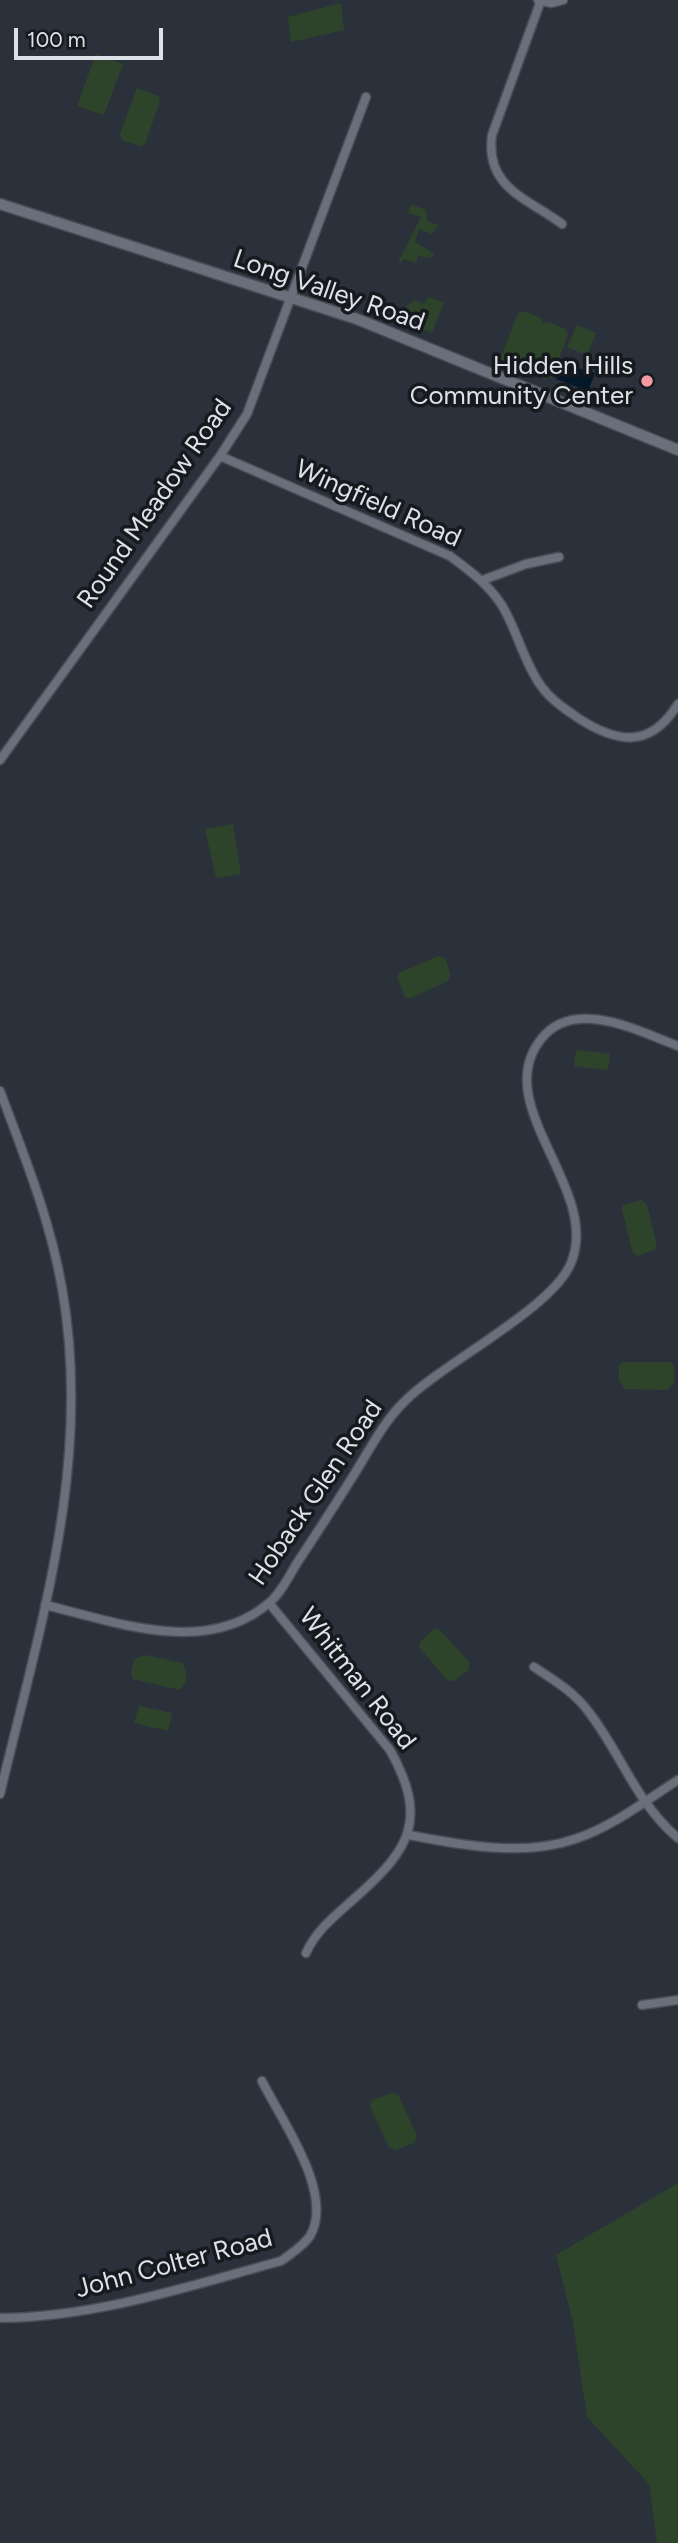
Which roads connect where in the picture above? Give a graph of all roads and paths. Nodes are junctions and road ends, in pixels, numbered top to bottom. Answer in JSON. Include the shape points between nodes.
{"nodes":[{"id":1,"x":563,"y":0,"type":"edge"},
{"id":2,"x":539,"y":1,"type":"edge"},
{"id":3,"x":366,"y":97,"type":"dead end"},
{"id":4,"x":0,"y":204,"type":"edge"},
{"id":5,"x":562,"y":224,"type":"dead end"},
{"id":6,"x":292,"y":297,"type":"junction"},
{"id":7,"x":678,"y":450,"type":"edge"},
{"id":8,"x":220,"y":456,"type":"junction"},
{"id":9,"x":559,"y":557,"type":"dead end"},
{"id":10,"x":483,"y":580,"type":"junction"},
{"id":11,"x":678,"y":704,"type":"edge"},
{"id":12,"x":0,"y":760,"type":"edge"},
{"id":13,"x":678,"y":1046,"type":"edge"},
{"id":14,"x":0,"y":1091,"type":"edge"},
{"id":15,"x":269,"y":1603,"type":"junction"},
{"id":16,"x":46,"y":1605,"type":"junction"},
{"id":17,"x":534,"y":1667,"type":"dead end"},
{"id":18,"x":678,"y":1780,"type":"edge"},
{"id":19,"x":0,"y":1794,"type":"edge"},
{"id":20,"x":643,"y":1802,"type":"junction"},
{"id":21,"x":409,"y":1835,"type":"junction"},
{"id":22,"x":678,"y":1838,"type":"edge"},
{"id":23,"x":306,"y":1953,"type":"dead end"},
{"id":24,"x":678,"y":2000,"type":"edge"},
{"id":25,"x":642,"y":2005,"type":"dead end"},
{"id":26,"x":262,"y":2081,"type":"dead end"},
{"id":27,"x":0,"y":2318,"type":"edge"}],
"edges":[{"from":1,"to":2,"type":"street"},
{"from":2,"to":5,"type":"street","via":[[490,152],[510,191]]},
{"from":3,"to":6,"type":"street","name":"Round Meadow Road"},
{"from":4,"to":6,"type":"street","name":"Long Valley Road"},
{"from":6,"to":7,"type":"street","name":"Long Valley Road","via":[[381,328]]},
{"from":6,"to":8,"type":"street","name":"Round Meadow Road","via":[[253,400]]},
{"from":8,"to":10,"type":"street","name":"Wingfield Road","via":[[438,550]]},
{"from":8,"to":12,"type":"street","name":"Round Meadow Road"},
{"from":9,"to":10,"type":"street"},
{"from":10,"to":11,"type":"street","name":"Wingfield Road","via":[[502,606],[542,687],[559,705],[600,732],[619,738],[653,732],[667,722]]},
{"from":13,"to":15,"type":"street","name":"Hoback Glen Road","via":[[592,1019],[557,1026],[531,1052],[526,1074],[528,1097],[570,1202],[576,1231],[571,1264],[532,1306],[399,1407]]},
{"from":14,"to":16,"type":"street","via":[[39,1195],[69,1334],[69,1484]]},
{"from":15,"to":16,"type":"street","name":"Hoback Glen Road","via":[[226,1626],[185,1633]]},
{"from":15,"to":21,"type":"street","name":"Whitman Road","via":[[390,1750],[406,1777],[411,1805]]},
{"from":16,"to":19,"type":"street"},
{"from":17,"to":20,"type":"street","via":[[570,1691],[589,1712]]},
{"from":18,"to":20,"type":"street"},
{"from":20,"to":21,"type":"street","via":[[573,1840],[538,1846],[458,1844]]},
{"from":20,"to":22,"type":"street"},
{"from":21,"to":23,"type":"street","via":[[388,1867],[330,1920]]},
{"from":24,"to":25,"type":"street"},
{"from":26,"to":27,"type":"street","name":"John Colter Road","via":[[316,2190],[316,2218],[310,2236],[299,2248],[281,2261],[95,2310]]}]}
